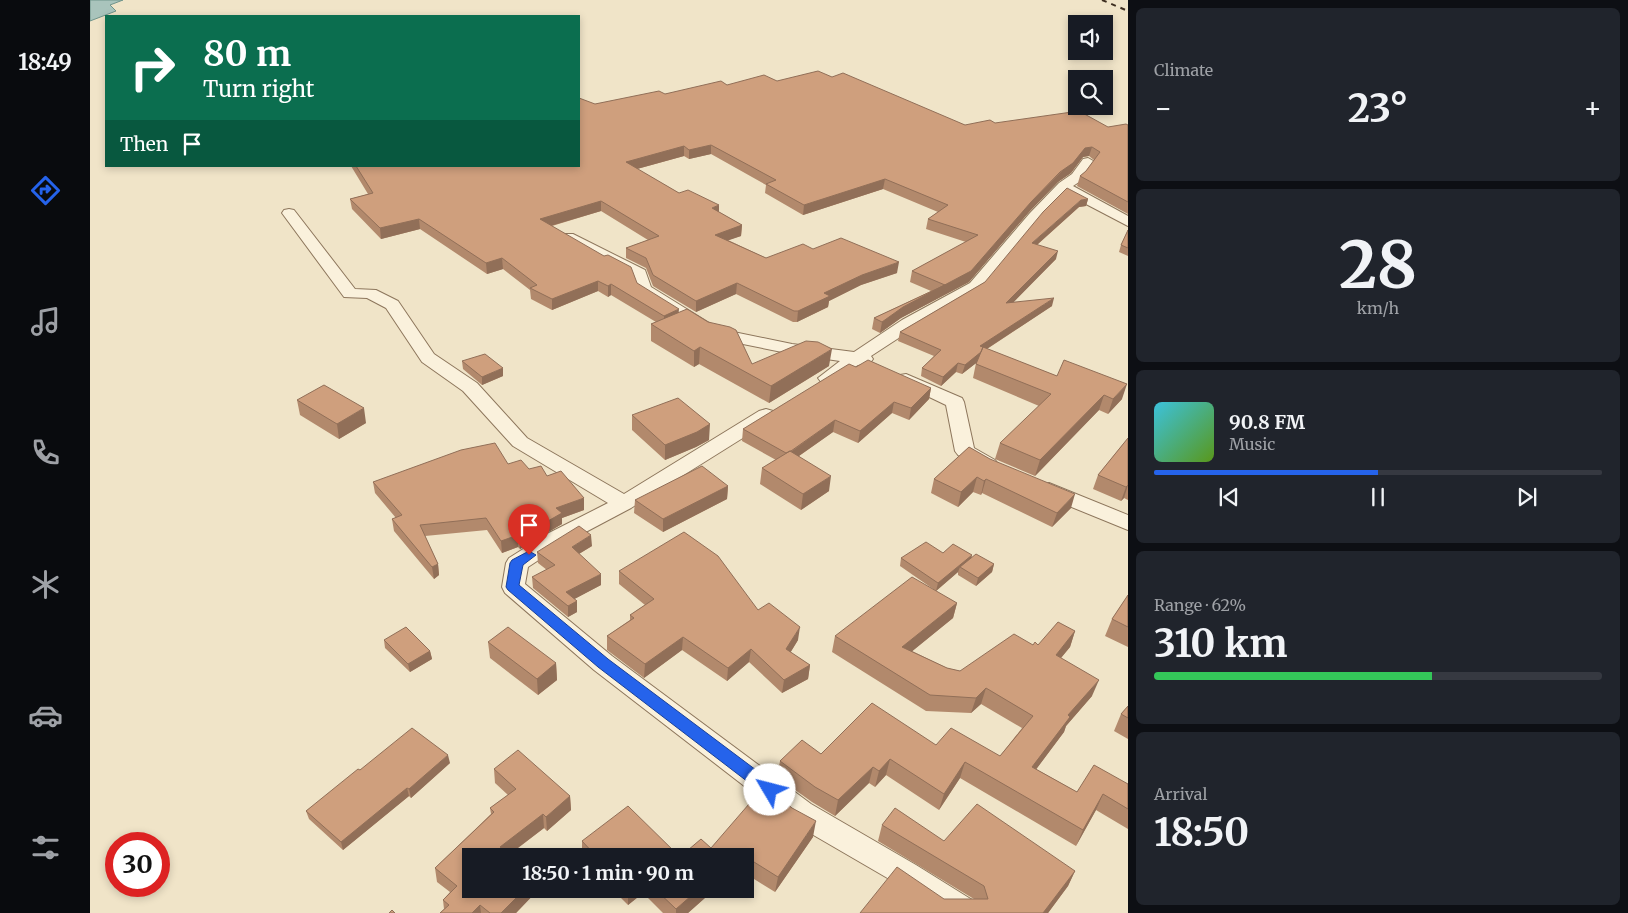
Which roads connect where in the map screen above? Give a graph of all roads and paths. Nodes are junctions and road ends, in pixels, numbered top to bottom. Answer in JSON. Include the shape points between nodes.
{"nodes":[{"id":1,"x":1088,"y":162,"type":"dead end"},
{"id":2,"x":1064,"y":186,"type":"junction"},
{"id":3,"x":289,"y":213,"type":"dead end"},
{"id":4,"x":1128,"y":222,"type":"edge"},
{"id":5,"x":554,"y":230,"type":"edge"},
{"id":6,"x":869,"y":361,"type":"junction"},
{"id":7,"x":895,"y":374,"type":"edge"},
{"id":8,"x":810,"y":388,"type":"edge"},
{"id":9,"x":784,"y":404,"type":"edge"},
{"id":10,"x":1003,"y":471,"type":"edge"},
{"id":11,"x":1030,"y":482,"type":"edge"},
{"id":12,"x":624,"y":504,"type":"junction"},
{"id":13,"x":1128,"y":523,"type":"edge"},
{"id":14,"x":966,"y":913,"type":"edge"}],
"edges":[{"from":1,"to":2,"type":"street","via":[[1077,177]]},
{"from":2,"to":4,"type":"street"},
{"from":2,"to":6,"type":"street","via":[[976,286],[908,324]]},
{"from":3,"to":12,"type":"street","via":[[350,294],[370,293],[392,304],[428,358],[470,387],[520,442]]},
{"from":5,"to":6,"type":"street","via":[[639,273],[644,289],[714,333]]},
{"from":6,"to":8,"type":"street"},
{"from":7,"to":10,"type":"street","via":[[955,402],[965,451]]},
{"from":9,"to":12,"type":"street"},
{"from":11,"to":13,"type":"street"},
{"from":12,"to":14,"type":"street","via":[[555,539],[517,563],[512,587],[603,663],[801,813]]}]}
